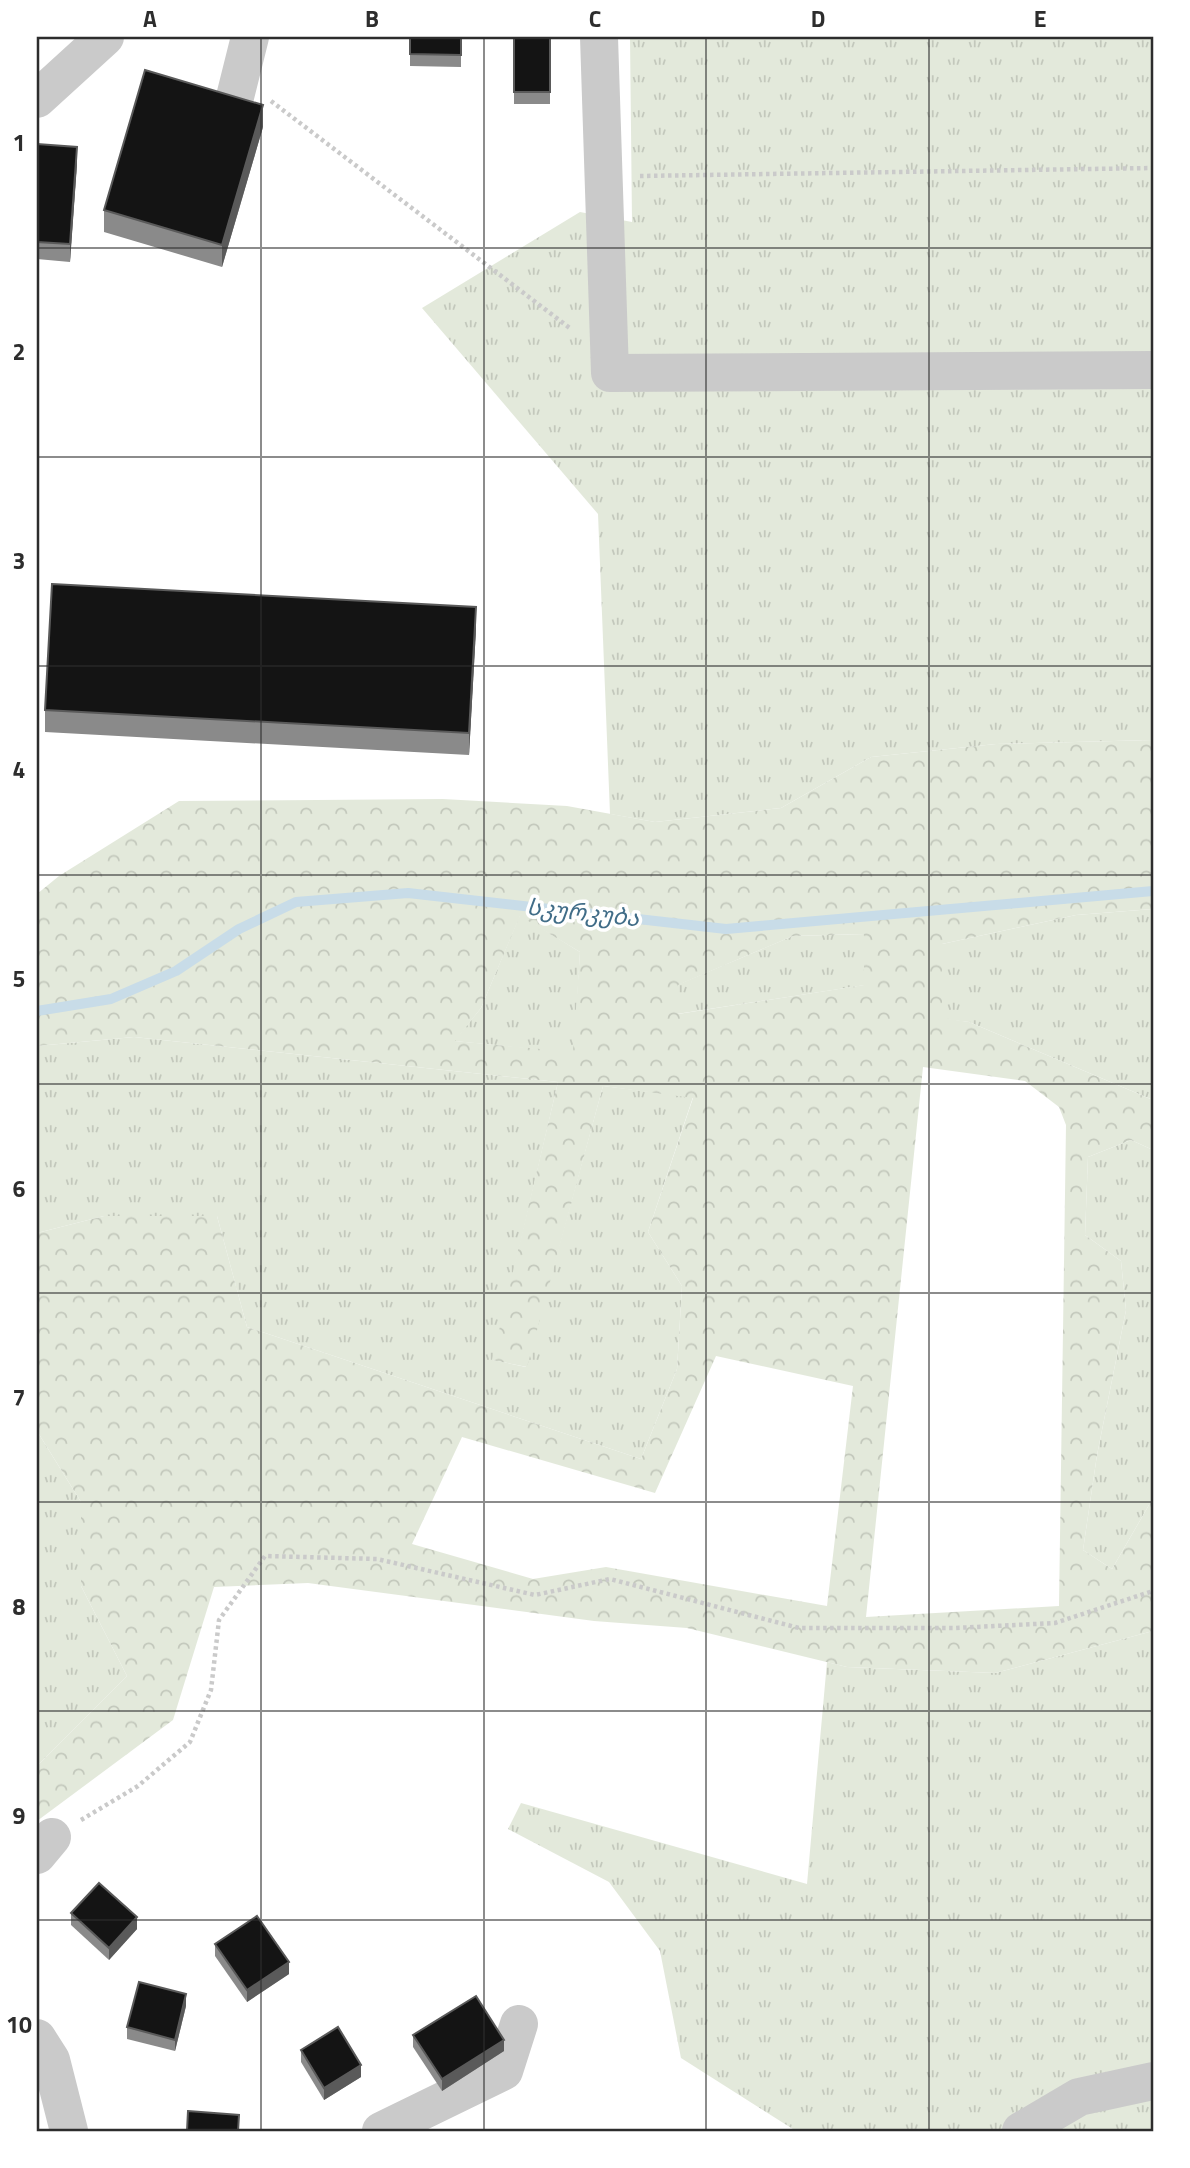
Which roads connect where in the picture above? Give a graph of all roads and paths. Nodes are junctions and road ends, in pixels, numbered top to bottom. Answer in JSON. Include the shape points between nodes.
{"nodes":[{"id":1,"x":105,"y":37,"type":"edge"},
{"id":2,"x":250,"y":37,"type":"edge"},
{"id":3,"x":599,"y":37,"type":"edge"},
{"id":4,"x":237,"y":91,"type":"joint"},
{"id":5,"x":37,"y":99,"type":"edge"},
{"id":6,"x":1153,"y":168,"type":"edge"},
{"id":7,"x":603,"y":176,"type":"junction"},
{"id":8,"x":609,"y":357,"type":"junction"},
{"id":9,"x":1153,"y":370,"type":"edge"},
{"id":10,"x":1153,"y":1591,"type":"edge"},
{"id":11,"x":45,"y":1846,"type":"edge"},
{"id":12,"x":519,"y":2024,"type":"dead end"},
{"id":13,"x":37,"y":2038,"type":"edge"},
{"id":14,"x":1153,"y":2081,"type":"edge"},
{"id":15,"x":69,"y":2131,"type":"edge"},
{"id":16,"x":381,"y":2131,"type":"edge"},
{"id":17,"x":1021,"y":2131,"type":"edge"}],
"edges":[{"from":1,"to":5,"type":"street"},
{"from":2,"to":4,"type":"street"},
{"from":3,"to":7,"type":"street"},
{"from":4,"to":8,"type":"path"},
{"from":6,"to":7,"type":"path"},
{"from":7,"to":8,"type":"street"},
{"from":8,"to":9,"type":"street","via":[[610,373]]},
{"from":10,"to":11,"type":"path","via":[[1055,1623],[799,1628],[610,1580],[535,1595],[377,1559],[265,1556],[219,1620],[211,1690],[190,1742],[138,1786]]},
{"from":12,"to":16,"type":"street","via":[[504,2071]]},
{"from":13,"to":15,"type":"street","via":[[51,2060]]},
{"from":14,"to":17,"type":"street","via":[[1079,2097]]}]}
